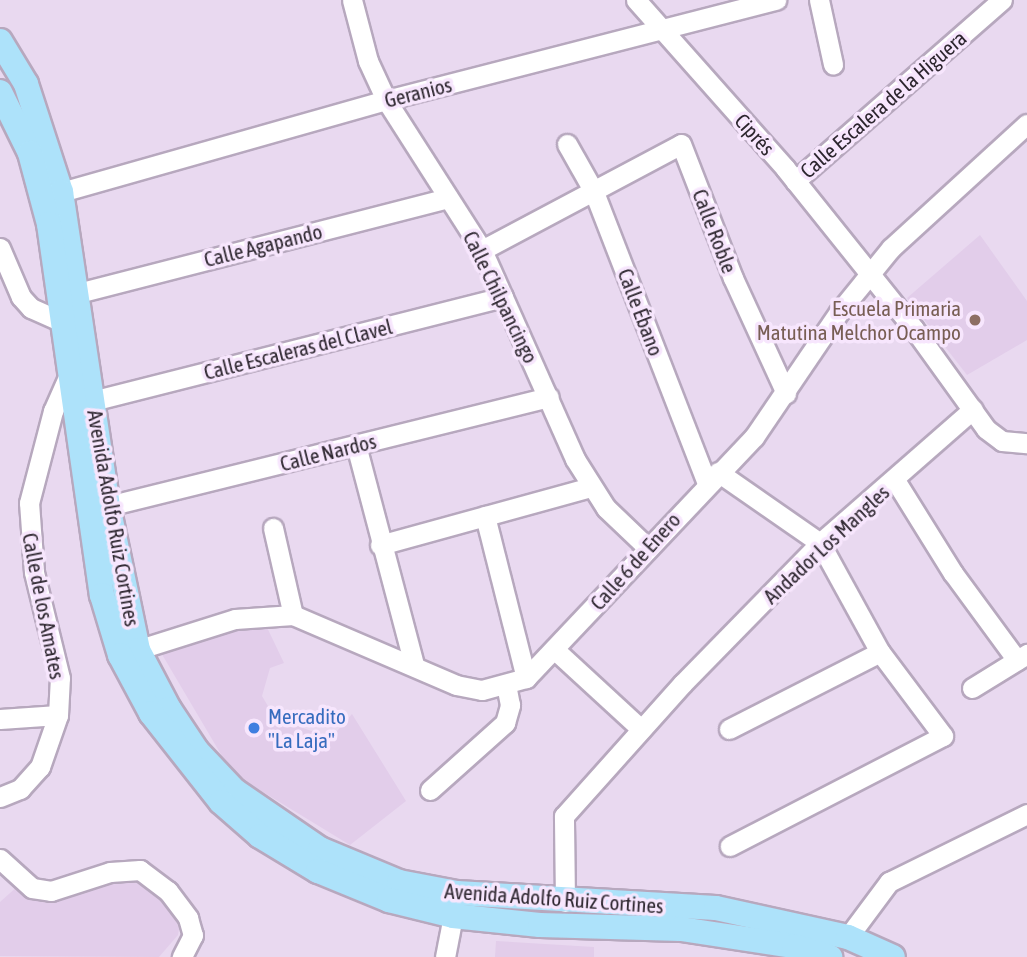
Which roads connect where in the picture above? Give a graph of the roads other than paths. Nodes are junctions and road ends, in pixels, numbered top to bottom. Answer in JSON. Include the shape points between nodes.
{"nodes":[{"id":1,"x":352,"y":0,"type":"edge"},
{"id":2,"x":636,"y":0,"type":"edge"},
{"id":3,"x":776,"y":0,"type":"edge"},
{"id":4,"x":819,"y":0,"type":"edge"},
{"id":5,"x":1002,"y":0,"type":"edge"},
{"id":6,"x":662,"y":30,"type":"junction"},
{"id":7,"x":0,"y":41,"type":"edge"},
{"id":8,"x":833,"y":64,"type":"dead end"},
{"id":9,"x":0,"y":92,"type":"edge"},
{"id":10,"x":386,"y":100,"type":"junction"},
{"id":11,"x":1027,"y":124,"type":"edge"},
{"id":12,"x":567,"y":144,"type":"dead end"},
{"id":13,"x":794,"y":181,"type":"junction"},
{"id":14,"x":61,"y":192,"type":"junction"},
{"id":15,"x":594,"y":192,"type":"junction"},
{"id":16,"x":448,"y":198,"type":"junction"},
{"id":17,"x":0,"y":248,"type":"edge"},
{"id":18,"x":482,"y":250,"type":"junction"},
{"id":19,"x":869,"y":273,"type":"junction"},
{"id":20,"x":503,"y":297,"type":"junction"},
{"id":21,"x":73,"y":310,"type":"junction"},
{"id":22,"x":68,"y":377,"type":"junction"},
{"id":23,"x":786,"y":393,"type":"junction"},
{"id":24,"x":549,"y":397,"type":"junction"},
{"id":25,"x":92,"y":401,"type":"junction"},
{"id":26,"x":973,"y":409,"type":"junction"},
{"id":27,"x":1027,"y":443,"type":"edge"},
{"id":28,"x":356,"y":445,"type":"junction"},
{"id":29,"x":713,"y":478,"type":"junction"},
{"id":30,"x":895,"y":481,"type":"junction"},
{"id":31,"x":590,"y":486,"type":"junction"},
{"id":32,"x":108,"y":506,"type":"junction"},
{"id":33,"x":485,"y":516,"type":"junction"},
{"id":34,"x":272,"y":528,"type":"dead end"},
{"id":35,"x":820,"y":544,"type":"junction"},
{"id":36,"x":380,"y":545,"type":"junction"},
{"id":37,"x":647,"y":547,"type":"junction"},
{"id":38,"x":293,"y":615,"type":"junction"},
{"id":39,"x":555,"y":650,"type":"junction"},
{"id":40,"x":880,"y":652,"type":"junction"},
{"id":41,"x":129,"y":653,"type":"junction"},
{"id":42,"x":1022,"y":657,"type":"edge"},
{"id":43,"x":414,"y":664,"type":"junction"},
{"id":44,"x":526,"y":678,"type":"junction"},
{"id":45,"x":506,"y":685,"type":"junction"},
{"id":46,"x":972,"y":688,"type":"dead end"},
{"id":47,"x":58,"y":715,"type":"junction"},
{"id":48,"x":0,"y":719,"type":"edge"},
{"id":49,"x":641,"y":729,"type":"junction"},
{"id":50,"x":729,"y":729,"type":"dead end"},
{"id":51,"x":430,"y":790,"type":"dead end"},
{"id":52,"x":0,"y":797,"type":"edge"},
{"id":53,"x":1027,"y":814,"type":"edge"},
{"id":54,"x":730,"y":846,"type":"dead end"},
{"id":55,"x":0,"y":859,"type":"edge"},
{"id":56,"x":565,"y":902,"type":"junction"},
{"id":57,"x":453,"y":916,"type":"junction"},
{"id":58,"x":848,"y":937,"type":"junction"},
{"id":59,"x":182,"y":957,"type":"edge"},
{"id":60,"x":445,"y":957,"type":"edge"},
{"id":61,"x":830,"y":957,"type":"edge"},
{"id":62,"x":893,"y":957,"type":"edge"}],
"edges":[{"from":1,"to":10,"type":"street","name":"Calle Chilpancingo","via":[[368,61]]},
{"from":2,"to":6,"type":"street","name":"Ciprés"},
{"from":3,"to":6,"type":"street","name":"Geranios"},
{"from":4,"to":8,"type":"street"},
{"from":5,"to":13,"type":"street","name":"Calle Escalera de la Higuera"},
{"from":6,"to":10,"type":"street","name":"Geranios"},
{"from":6,"to":13,"type":"street","name":"Ciprés"},
{"from":7,"to":14,"type":"main road","name":"Avenida Adolfo Ruiz Cortines","via":[[26,84]]},
{"from":9,"to":21,"type":"main road","name":"Avenida Adolfo Ruiz Cortines","via":[[30,153]]},
{"from":10,"to":14,"type":"street","name":"Geranios"},
{"from":10,"to":16,"type":"street","name":"Calle Chilpancingo"},
{"from":11,"to":19,"type":"street","name":"Calle 6 de Enero"},
{"from":12,"to":15,"type":"street","name":"Calle Ébano"},
{"from":13,"to":19,"type":"street","name":"Ciprés"},
{"from":14,"to":21,"type":"main road","name":"Avenida Adolfo Ruiz Cortines"},
{"from":15,"to":18,"type":"street"},
{"from":15,"to":23,"type":"street","name":"Calle Roble","via":[[681,144],[733,278]]},
{"from":15,"to":29,"type":"street","name":"Calle Ébano"},
{"from":16,"to":18,"type":"street","name":"Calle Chilpancingo"},
{"from":16,"to":21,"type":"street","name":"Calle Agapando"},
{"from":17,"to":21,"type":"street","via":[[21,297],[31,308]]},
{"from":18,"to":20,"type":"street","name":"Calle Chilpancingo"},
{"from":19,"to":23,"type":"street","name":"Calle 6 de Enero"},
{"from":19,"to":26,"type":"street","name":"Ciprés"},
{"from":20,"to":24,"type":"street","name":"Calle Chilpancingo"},
{"from":20,"to":25,"type":"street","name":"Calle Escaleras del Clavel"},
{"from":21,"to":22,"type":"main road","name":"Avenida Adolfo Ruiz Cortines"},
{"from":21,"to":25,"type":"main road","name":"Avenida Adolfo Ruiz Cortines"},
{"from":22,"to":41,"type":"main road","name":"Avenida Adolfo Ruiz Cortines","via":[[102,595]]},
{"from":22,"to":47,"type":"street","name":"Calle de los Amates","via":[[53,411],[29,503],[34,572],[60,678]]},
{"from":23,"to":29,"type":"street","name":"Calle 6 de Enero","via":[[754,437]]},
{"from":24,"to":28,"type":"street","name":"Calle Nardos"},
{"from":24,"to":31,"type":"street","name":"Calle Chilpancingo"},
{"from":25,"to":32,"type":"main road","name":"Avenida Adolfo Ruiz Cortines"},
{"from":26,"to":27,"type":"street","name":"Ciprés","via":[[986,429],[1002,441]]},
{"from":26,"to":30,"type":"street","name":"Andador Los Mangles"},
{"from":28,"to":32,"type":"street","name":"Calle Nardos"},
{"from":28,"to":36,"type":"street"},
{"from":29,"to":35,"type":"street"},
{"from":29,"to":37,"type":"street","name":"Calle 6 de Enero"},
{"from":30,"to":35,"type":"street","name":"Andador Los Mangles"},
{"from":30,"to":42,"type":"street","via":[[953,573]]},
{"from":31,"to":33,"type":"street"},
{"from":31,"to":37,"type":"street","name":"Calle Chilpancingo"},
{"from":32,"to":41,"type":"main road","name":"Avenida Adolfo Ruiz Cortines"},
{"from":33,"to":36,"type":"street"},
{"from":33,"to":44,"type":"street"},
{"from":34,"to":38,"type":"street"},
{"from":35,"to":40,"type":"street"},
{"from":35,"to":49,"type":"street","name":"Andador Los Mangles"},
{"from":36,"to":43,"type":"street"},
{"from":37,"to":39,"type":"street","name":"Calle 6 de Enero"},
{"from":38,"to":41,"type":"street","name":"Calle 6 de Enero","via":[[235,619]]},
{"from":38,"to":43,"type":"street","name":"Calle 6 de Enero"},
{"from":39,"to":44,"type":"street","name":"Calle 6 de Enero"},
{"from":39,"to":49,"type":"street"},
{"from":40,"to":50,"type":"street"},
{"from":40,"to":54,"type":"street","via":[[943,736]]},
{"from":41,"to":56,"type":"main road","name":"Avenida Adolfo Ruiz Cortines","via":[[197,751],[235,791],[320,849],[399,882],[457,893]]},
{"from":41,"to":57,"type":"main road","name":"Avenida Adolfo Ruiz Cortines","via":[[151,713],[182,757],[221,802],[260,836],[330,876],[388,900]]},
{"from":42,"to":46,"type":"street"},
{"from":43,"to":45,"type":"street","name":"Calle 6 de Enero","via":[[456,685],[482,690]]},
{"from":44,"to":45,"type":"street","name":"Calle 6 de Enero"},
{"from":45,"to":51,"type":"street","via":[[510,705],[505,723]]},
{"from":47,"to":48,"type":"street"},
{"from":47,"to":52,"type":"street","name":"Calle de los Amates","via":[[40,767],[20,789]]},
{"from":49,"to":56,"type":"street","name":"Andador Los Mangles","via":[[564,816]]},
{"from":53,"to":58,"type":"street","via":[[888,882]]},
{"from":55,"to":59,"type":"street","via":[[32,888],[51,891],[110,872],[139,870],[168,891],[188,918],[193,934]]},
{"from":56,"to":58,"type":"main road","name":"Avenida Adolfo Ruiz Cortines","via":[[716,908]]},
{"from":57,"to":60,"type":"street"},
{"from":57,"to":61,"type":"main road","name":"Avenida Adolfo Ruiz Cortines","via":[[540,925],[681,929],[794,946]]},
{"from":58,"to":62,"type":"main road","name":"Avenida Adolfo Ruiz Cortines"}]}
